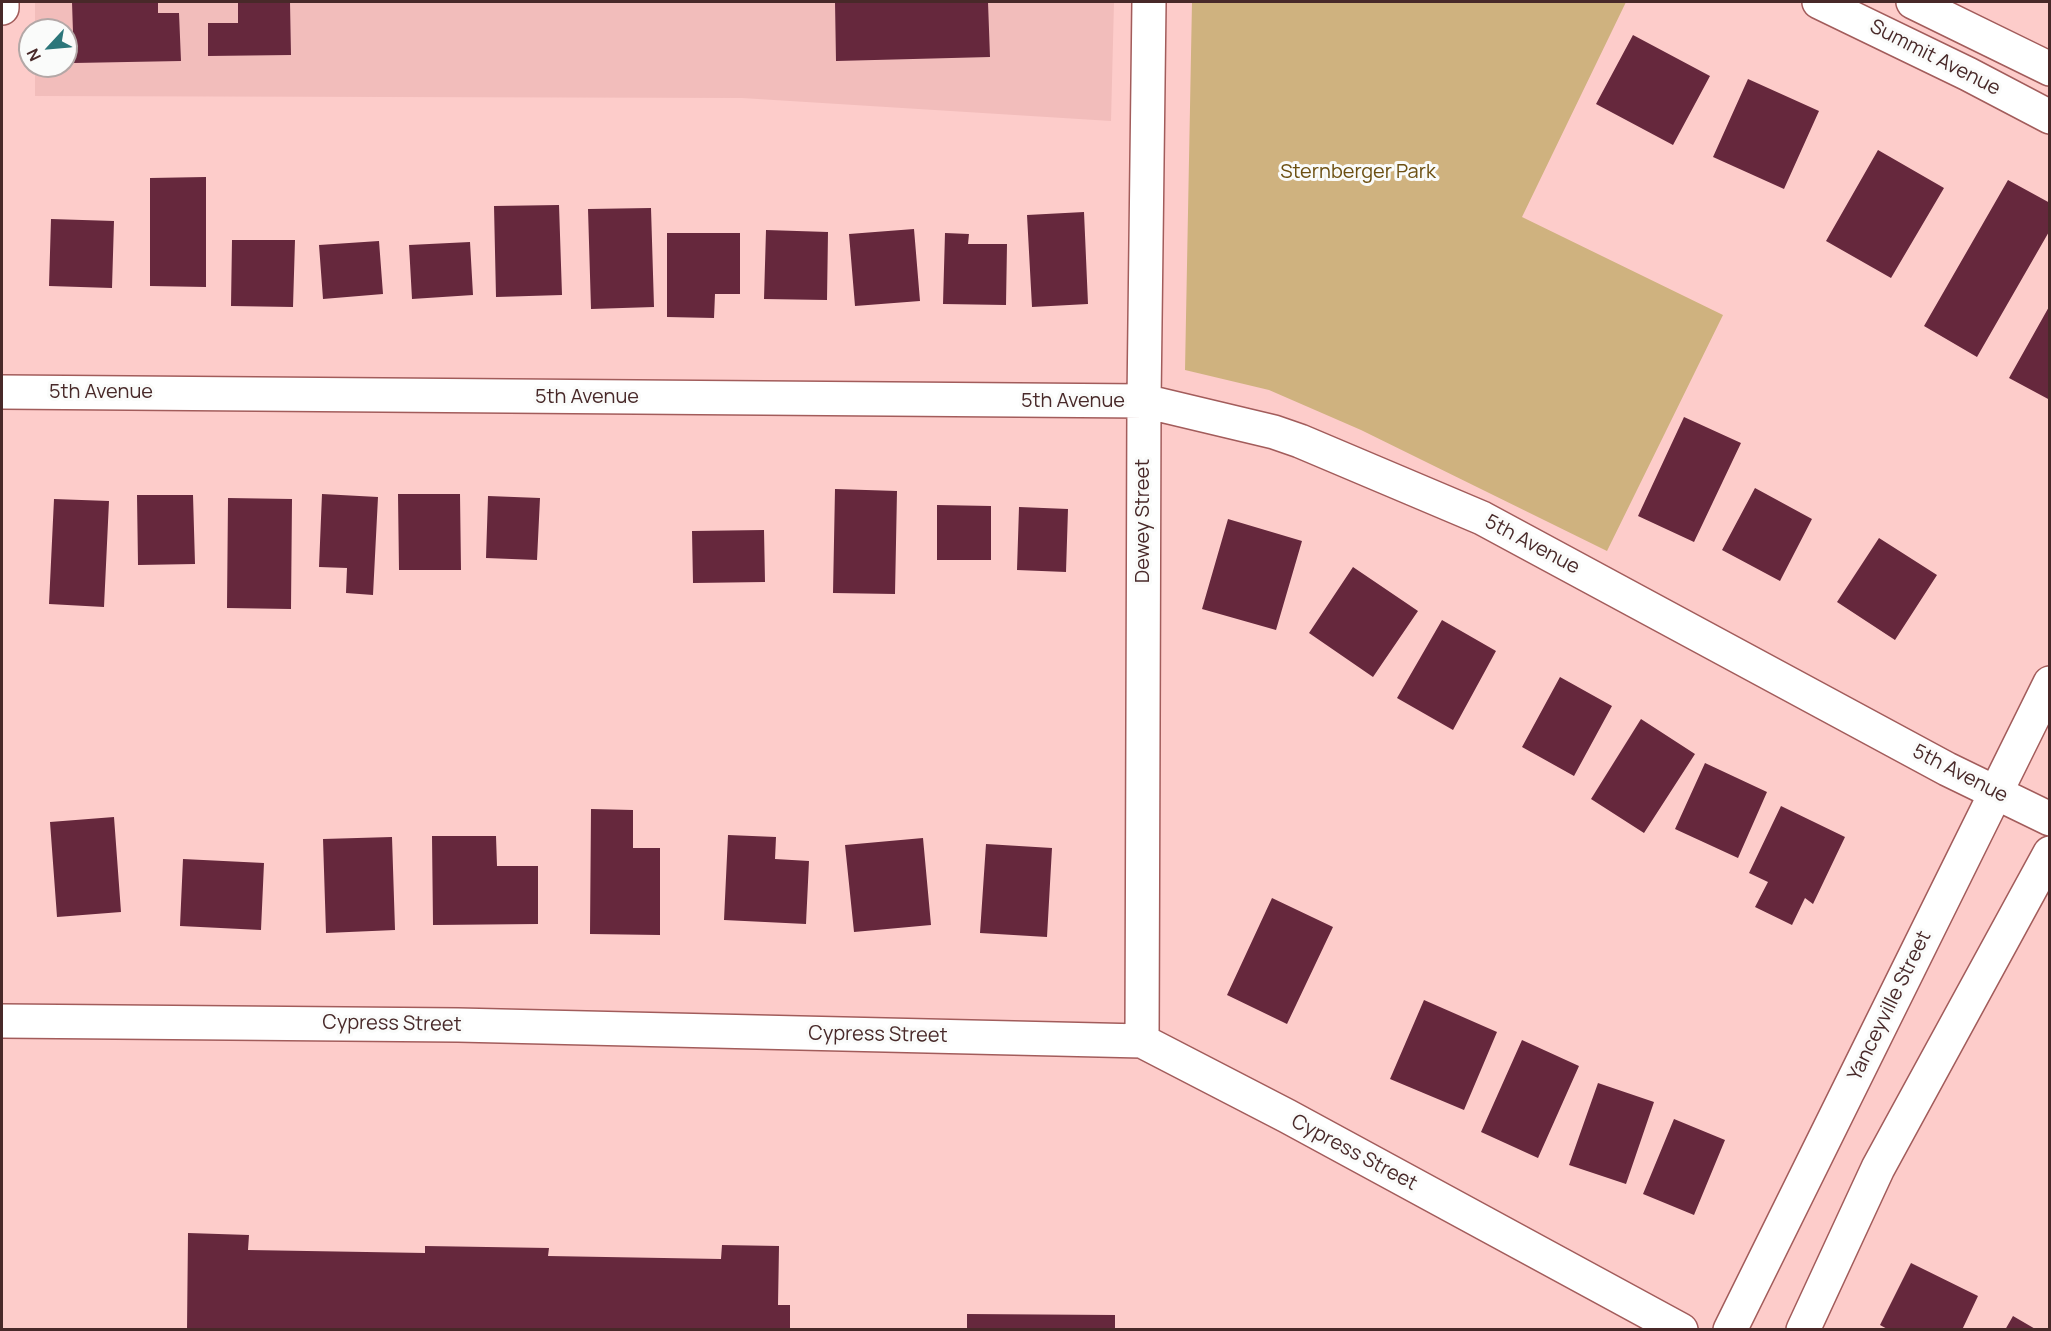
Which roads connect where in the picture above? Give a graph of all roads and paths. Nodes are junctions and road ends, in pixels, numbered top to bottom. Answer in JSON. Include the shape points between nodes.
{"nodes":[{"id":1,"x":2,"y":2,"type":"edge"},
{"id":2,"x":1149,"y":2,"type":"edge"},
{"id":3,"x":1820,"y":2,"type":"edge"},
{"id":4,"x":1913,"y":2,"type":"edge"},
{"id":5,"x":2,"y":8,"type":"edge"},
{"id":6,"x":2049,"y":69,"type":"edge"},
{"id":7,"x":2049,"y":117,"type":"edge"},
{"id":8,"x":2,"y":392,"type":"edge"},
{"id":9,"x":1144,"y":402,"type":"junction"},
{"id":10,"x":2049,"y":683,"type":"edge"},
{"id":11,"x":1996,"y":793,"type":"junction"},
{"id":12,"x":2049,"y":819,"type":"edge"},
{"id":13,"x":2049,"y":853,"type":"edge"},
{"id":14,"x":2,"y":1021,"type":"edge"},
{"id":15,"x":1142,"y":1041,"type":"junction"},
{"id":16,"x":1681,"y":1329,"type":"edge"},
{"id":17,"x":1730,"y":1329,"type":"edge"},
{"id":18,"x":1803,"y":1329,"type":"edge"}],
"edges":[{"from":1,"to":5,"type":"street"},
{"from":2,"to":9,"type":"street","name":"Dewey Street"},
{"from":3,"to":7,"type":"street","name":"Summit Avenue"},
{"from":4,"to":6,"type":"street","name":"Summit Avenue"},
{"from":8,"to":9,"type":"street","name":"5th Avenue"},
{"from":9,"to":11,"type":"street","name":"5th Avenue","via":[[1292,438],[1482,518]]},
{"from":9,"to":15,"type":"street","name":"Dewey Street"},
{"from":10,"to":11,"type":"street","name":"Yanceyville Street"},
{"from":11,"to":12,"type":"street","name":"5th Avenue"},
{"from":11,"to":17,"type":"street","name":"Yanceyville Street"},
{"from":13,"to":18,"type":"street","via":[[1878,1168]]},
{"from":14,"to":15,"type":"street","name":"Cypress Street","via":[[458,1025]]},
{"from":15,"to":16,"type":"street","name":"Cypress Street"}]}
